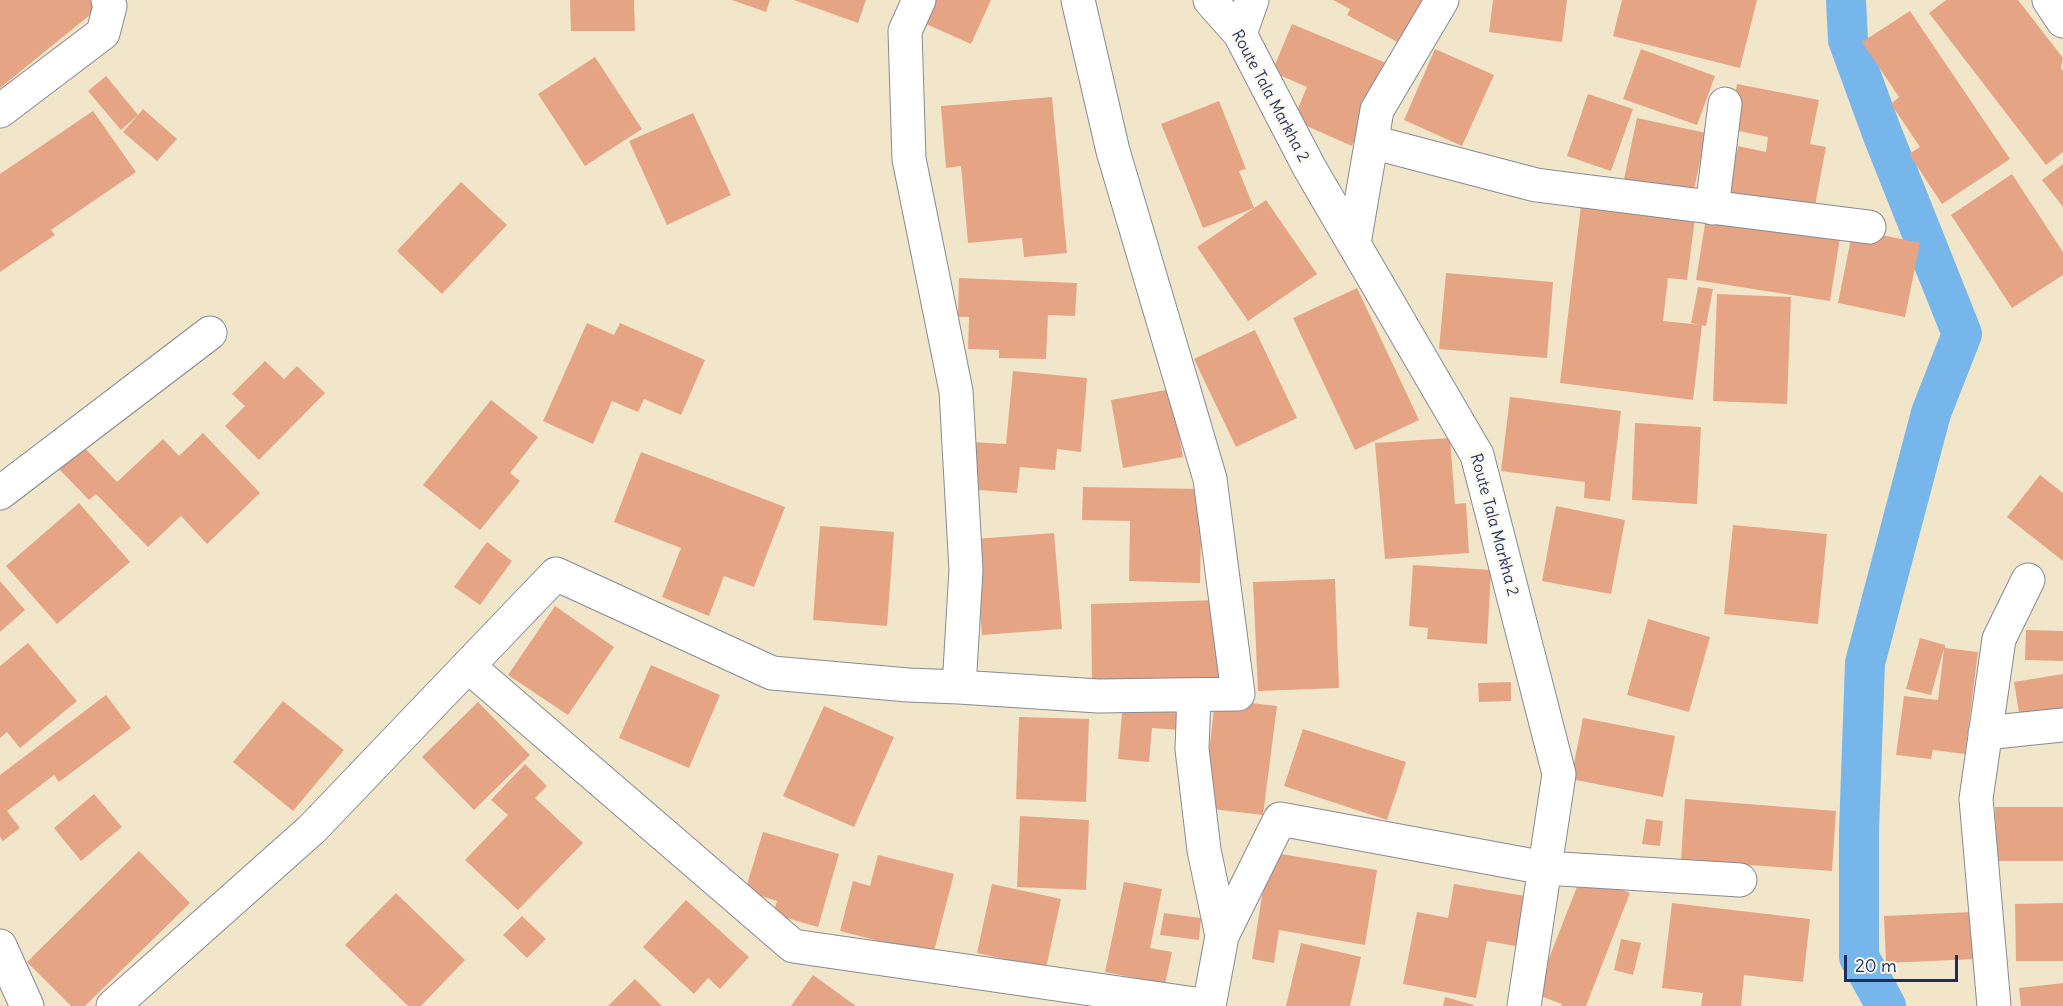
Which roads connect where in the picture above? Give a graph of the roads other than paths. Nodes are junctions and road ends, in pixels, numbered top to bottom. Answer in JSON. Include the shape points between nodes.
{"nodes":[{"id":1,"x":108,"y":0,"type":"edge"},
{"id":2,"x":919,"y":0,"type":"edge"},
{"id":3,"x":1078,"y":0,"type":"edge"},
{"id":4,"x":1210,"y":0,"type":"edge"},
{"id":5,"x":1252,"y":0,"type":"edge"},
{"id":6,"x":1442,"y":0,"type":"edge"},
{"id":7,"x":2049,"y":0,"type":"edge"},
{"id":8,"x":2063,"y":21,"type":"edge"},
{"id":9,"x":1240,"y":34,"type":"junction"},
{"id":10,"x":1725,"y":104,"type":"dead end"},
{"id":11,"x":0,"y":111,"type":"edge"},
{"id":12,"x":1372,"y":142,"type":"junction"},
{"id":13,"x":1712,"y":208,"type":"junction"},
{"id":14,"x":1869,"y":227,"type":"dead end"},
{"id":15,"x":1354,"y":243,"type":"junction"},
{"id":16,"x":210,"y":333,"type":"dead end"},
{"id":17,"x":0,"y":493,"type":"edge"},
{"id":18,"x":2028,"y":580,"type":"dead end"},
{"id":19,"x":468,"y":666,"type":"junction"},
{"id":20,"x":959,"y":687,"type":"junction"},
{"id":21,"x":1194,"y":695,"type":"junction"},
{"id":22,"x":2063,"y":725,"type":"edge"},
{"id":23,"x":1985,"y":733,"type":"junction"},
{"id":24,"x":1545,"y":868,"type":"junction"},
{"id":25,"x":1740,"y":880,"type":"dead end"},
{"id":26,"x":1222,"y":936,"type":"junction"},
{"id":27,"x":0,"y":946,"type":"edge"},
{"id":28,"x":27,"y":1006,"type":"edge"},
{"id":29,"x":113,"y":1006,"type":"edge"},
{"id":30,"x":1209,"y":1006,"type":"edge"},
{"id":31,"x":1524,"y":1006,"type":"edge"},
{"id":32,"x":1994,"y":1006,"type":"edge"}],
"edges":[{"from":1,"to":11,"type":"street","via":[[103,33]]},
{"from":2,"to":20,"type":"street","via":[[905,31],[909,159],[956,391],[966,570]]},
{"from":3,"to":21,"type":"street","via":[[1113,151],[1210,479],[1238,694]]},
{"from":4,"to":9,"type":"street","name":"Route Tala Markha 2"},
{"from":5,"to":9,"type":"street"},
{"from":6,"to":12,"type":"street","via":[[1377,110]]},
{"from":7,"to":8,"type":"street"},
{"from":9,"to":15,"type":"street","name":"Route Tala Markha 2","via":[[1309,167]]},
{"from":10,"to":13,"type":"street"},
{"from":12,"to":13,"type":"street","via":[[1536,185]]},
{"from":12,"to":15,"type":"street"},
{"from":13,"to":14,"type":"street"},
{"from":15,"to":24,"type":"street","name":"Route Tala Markha 2","via":[[1477,454],[1559,774]]},
{"from":16,"to":17,"type":"street"},
{"from":18,"to":23,"type":"street","via":[[2000,639]]},
{"from":19,"to":20,"type":"street","via":[[556,574],[772,673]]},
{"from":19,"to":29,"type":"street","via":[[312,830]]},
{"from":19,"to":30,"type":"street","via":[[793,946]]},
{"from":20,"to":21,"type":"street","via":[[1098,696]]},
{"from":21,"to":26,"type":"street","via":[[1192,749],[1204,850]]},
{"from":22,"to":23,"type":"street"},
{"from":23,"to":32,"type":"street","via":[[1976,799]]},
{"from":24,"to":25,"type":"street"},
{"from":24,"to":26,"type":"street","via":[[1280,819]]},
{"from":24,"to":31,"type":"street","name":"Route Tala Markha 2"},
{"from":26,"to":30,"type":"street"},
{"from":27,"to":28,"type":"street"}]}
